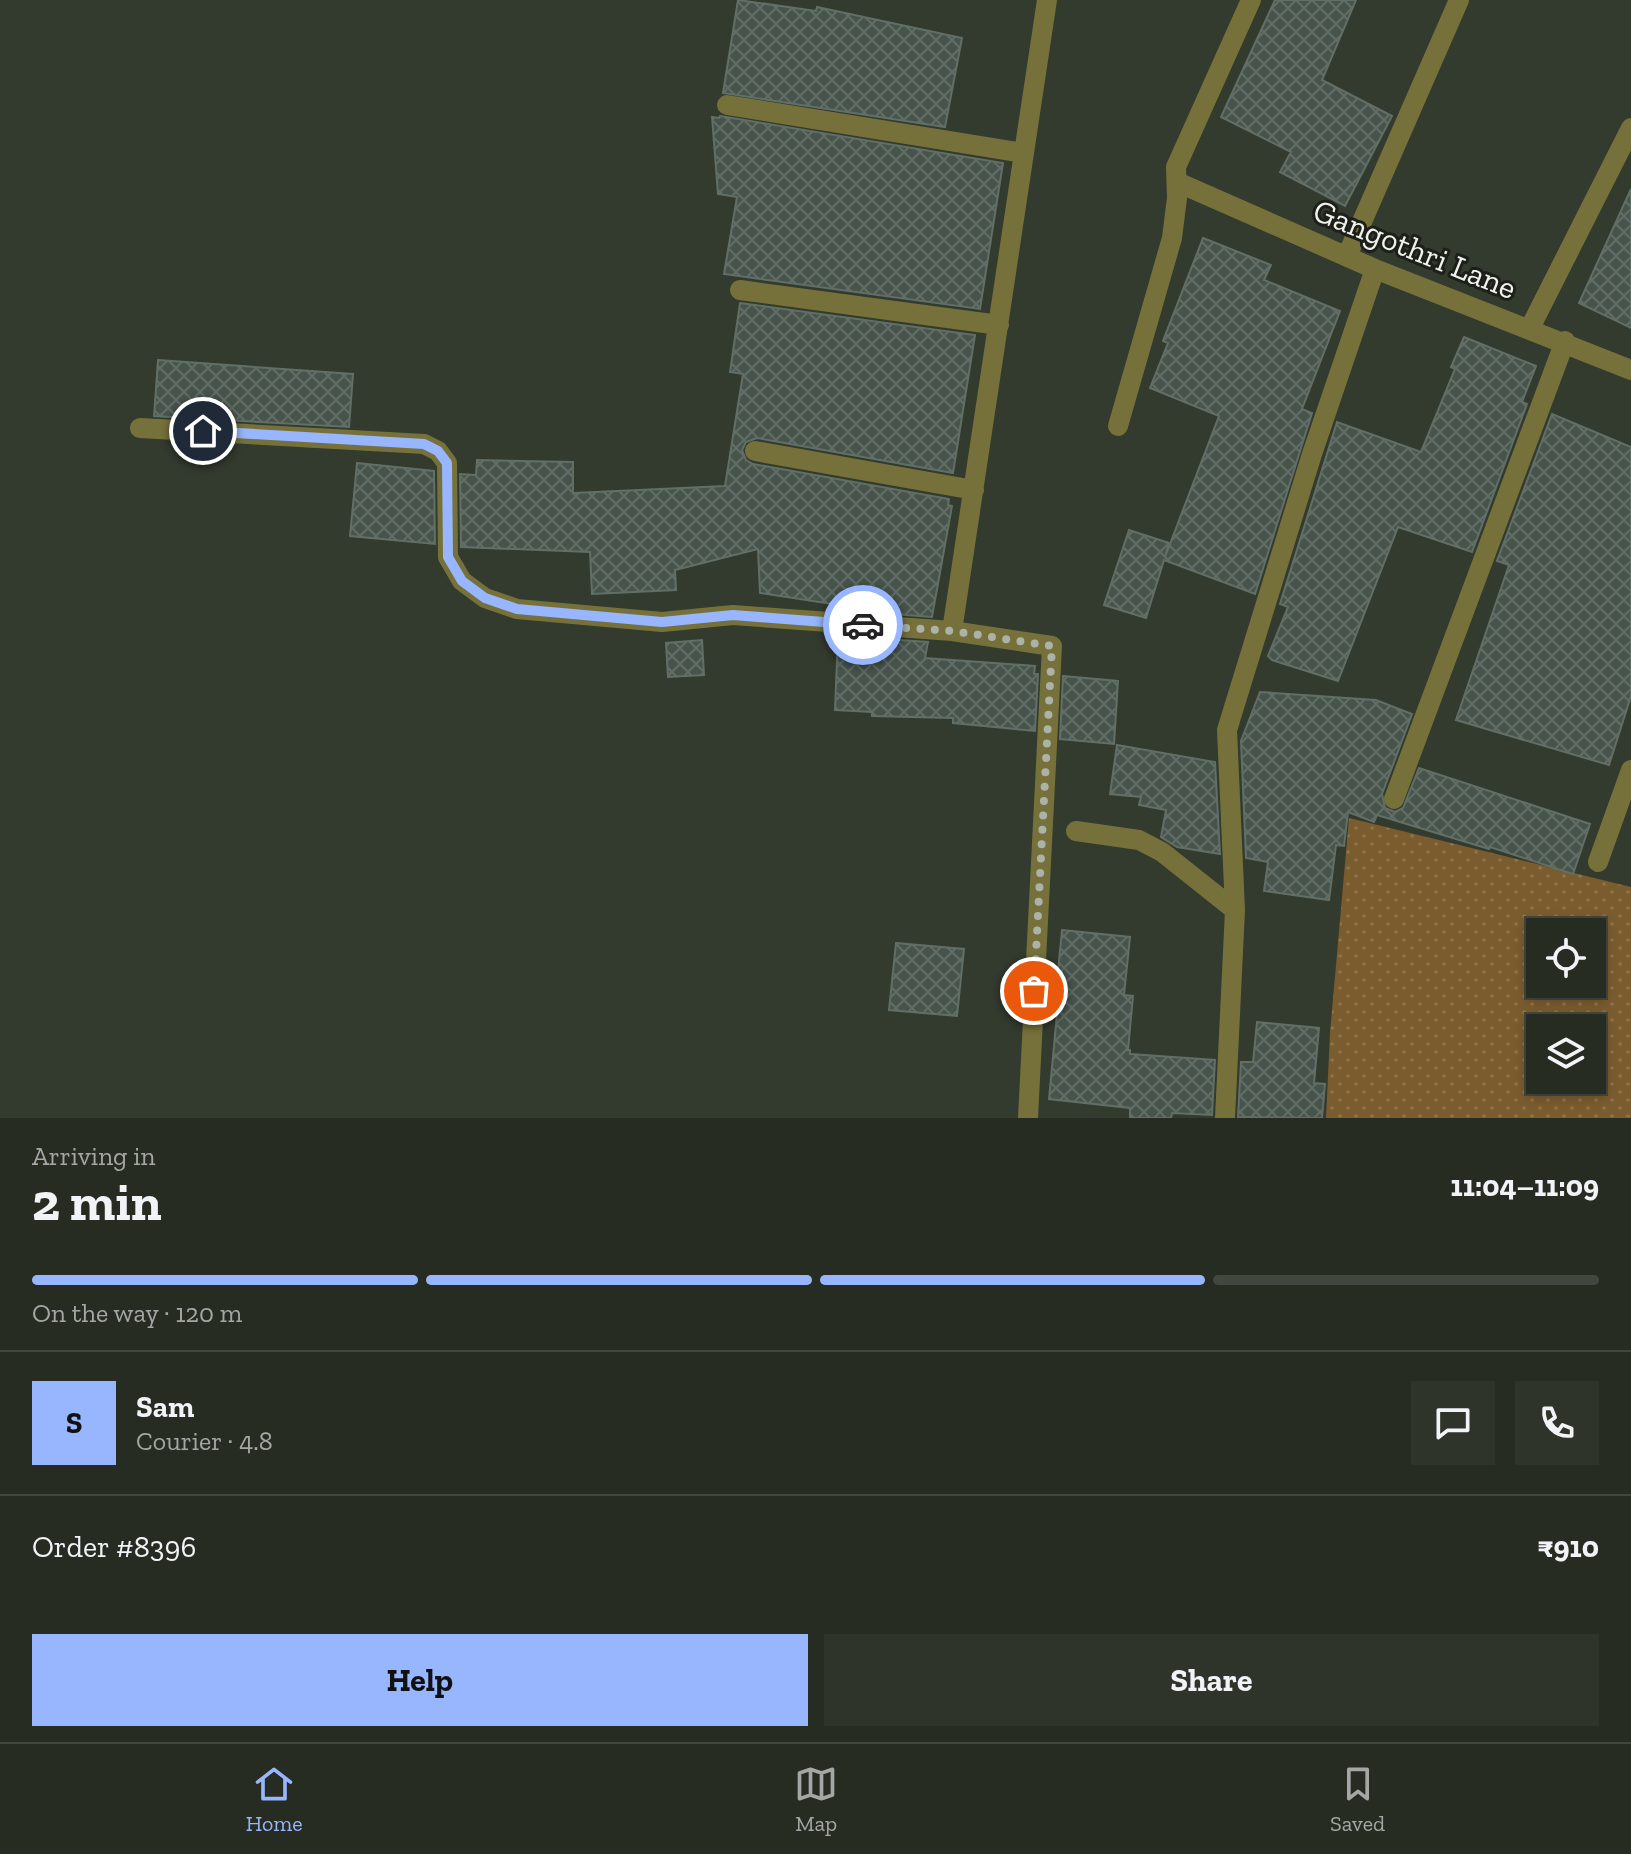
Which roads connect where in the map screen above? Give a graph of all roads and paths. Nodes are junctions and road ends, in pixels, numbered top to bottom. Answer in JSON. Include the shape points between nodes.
{"nodes":[{"id":1,"x":1047,"y":0,"type":"edge"},
{"id":2,"x":1251,"y":0,"type":"edge"},
{"id":3,"x":1459,"y":0,"type":"edge"},
{"id":4,"x":727,"y":105,"type":"dead end"},
{"id":5,"x":1631,"y":128,"type":"edge"},
{"id":6,"x":1024,"y":153,"type":"junction"},
{"id":7,"x":1177,"y":182,"type":"junction"},
{"id":8,"x":1347,"y":256,"type":"junction"},
{"id":9,"x":1375,"y":269,"type":"junction"},
{"id":10,"x":740,"y":290,"type":"dead end"},
{"id":11,"x":999,"y":325,"type":"junction"},
{"id":12,"x":1530,"y":328,"type":"junction"},
{"id":13,"x":1565,"y":341,"type":"junction"},
{"id":14,"x":1631,"y":370,"type":"edge"},
{"id":15,"x":1118,"y":426,"type":"dead end"},
{"id":16,"x":140,"y":428,"type":"dead end"},
{"id":17,"x":755,"y":451,"type":"dead end"},
{"id":18,"x":974,"y":490,"type":"junction"},
{"id":19,"x":952,"y":631,"type":"junction"},
{"id":20,"x":1631,"y":770,"type":"edge"},
{"id":21,"x":1394,"y":799,"type":"dead end"},
{"id":22,"x":1076,"y":831,"type":"dead end"},
{"id":23,"x":1598,"y":862,"type":"dead end"},
{"id":24,"x":1235,"y":910,"type":"junction"},
{"id":25,"x":1028,"y":1118,"type":"edge"},
{"id":26,"x":1225,"y":1118,"type":"edge"}],
"edges":[{"from":1,"to":6,"type":"street"},
{"from":2,"to":7,"type":"street","via":[[1176,167]]},
{"from":3,"to":8,"type":"street"},
{"from":4,"to":6,"type":"street"},
{"from":5,"to":12,"type":"street"},
{"from":6,"to":11,"type":"street"},
{"from":7,"to":8,"type":"street","name":"Gangothri Lane"},
{"from":7,"to":15,"type":"street","via":[[1172,238]]},
{"from":8,"to":9,"type":"street","name":"Gangothri Lane"},
{"from":9,"to":12,"type":"street","name":"Gangothri Lane"},
{"from":9,"to":24,"type":"street","via":[[1227,730]]},
{"from":10,"to":11,"type":"street"},
{"from":11,"to":18,"type":"street"},
{"from":12,"to":13,"type":"street","name":"Gangothri Lane"},
{"from":13,"to":14,"type":"street","name":"Gangothri Lane"},
{"from":13,"to":21,"type":"street"},
{"from":16,"to":19,"type":"street","via":[[424,444],[447,463],[448,557],[462,581],[485,598],[517,609],[662,622],[733,615]]},
{"from":17,"to":18,"type":"street"},
{"from":18,"to":19,"type":"street"},
{"from":19,"to":25,"type":"street","via":[[1052,646]]},
{"from":20,"to":23,"type":"street"},
{"from":22,"to":24,"type":"street","via":[[1139,840]]},
{"from":24,"to":26,"type":"street"}]}
